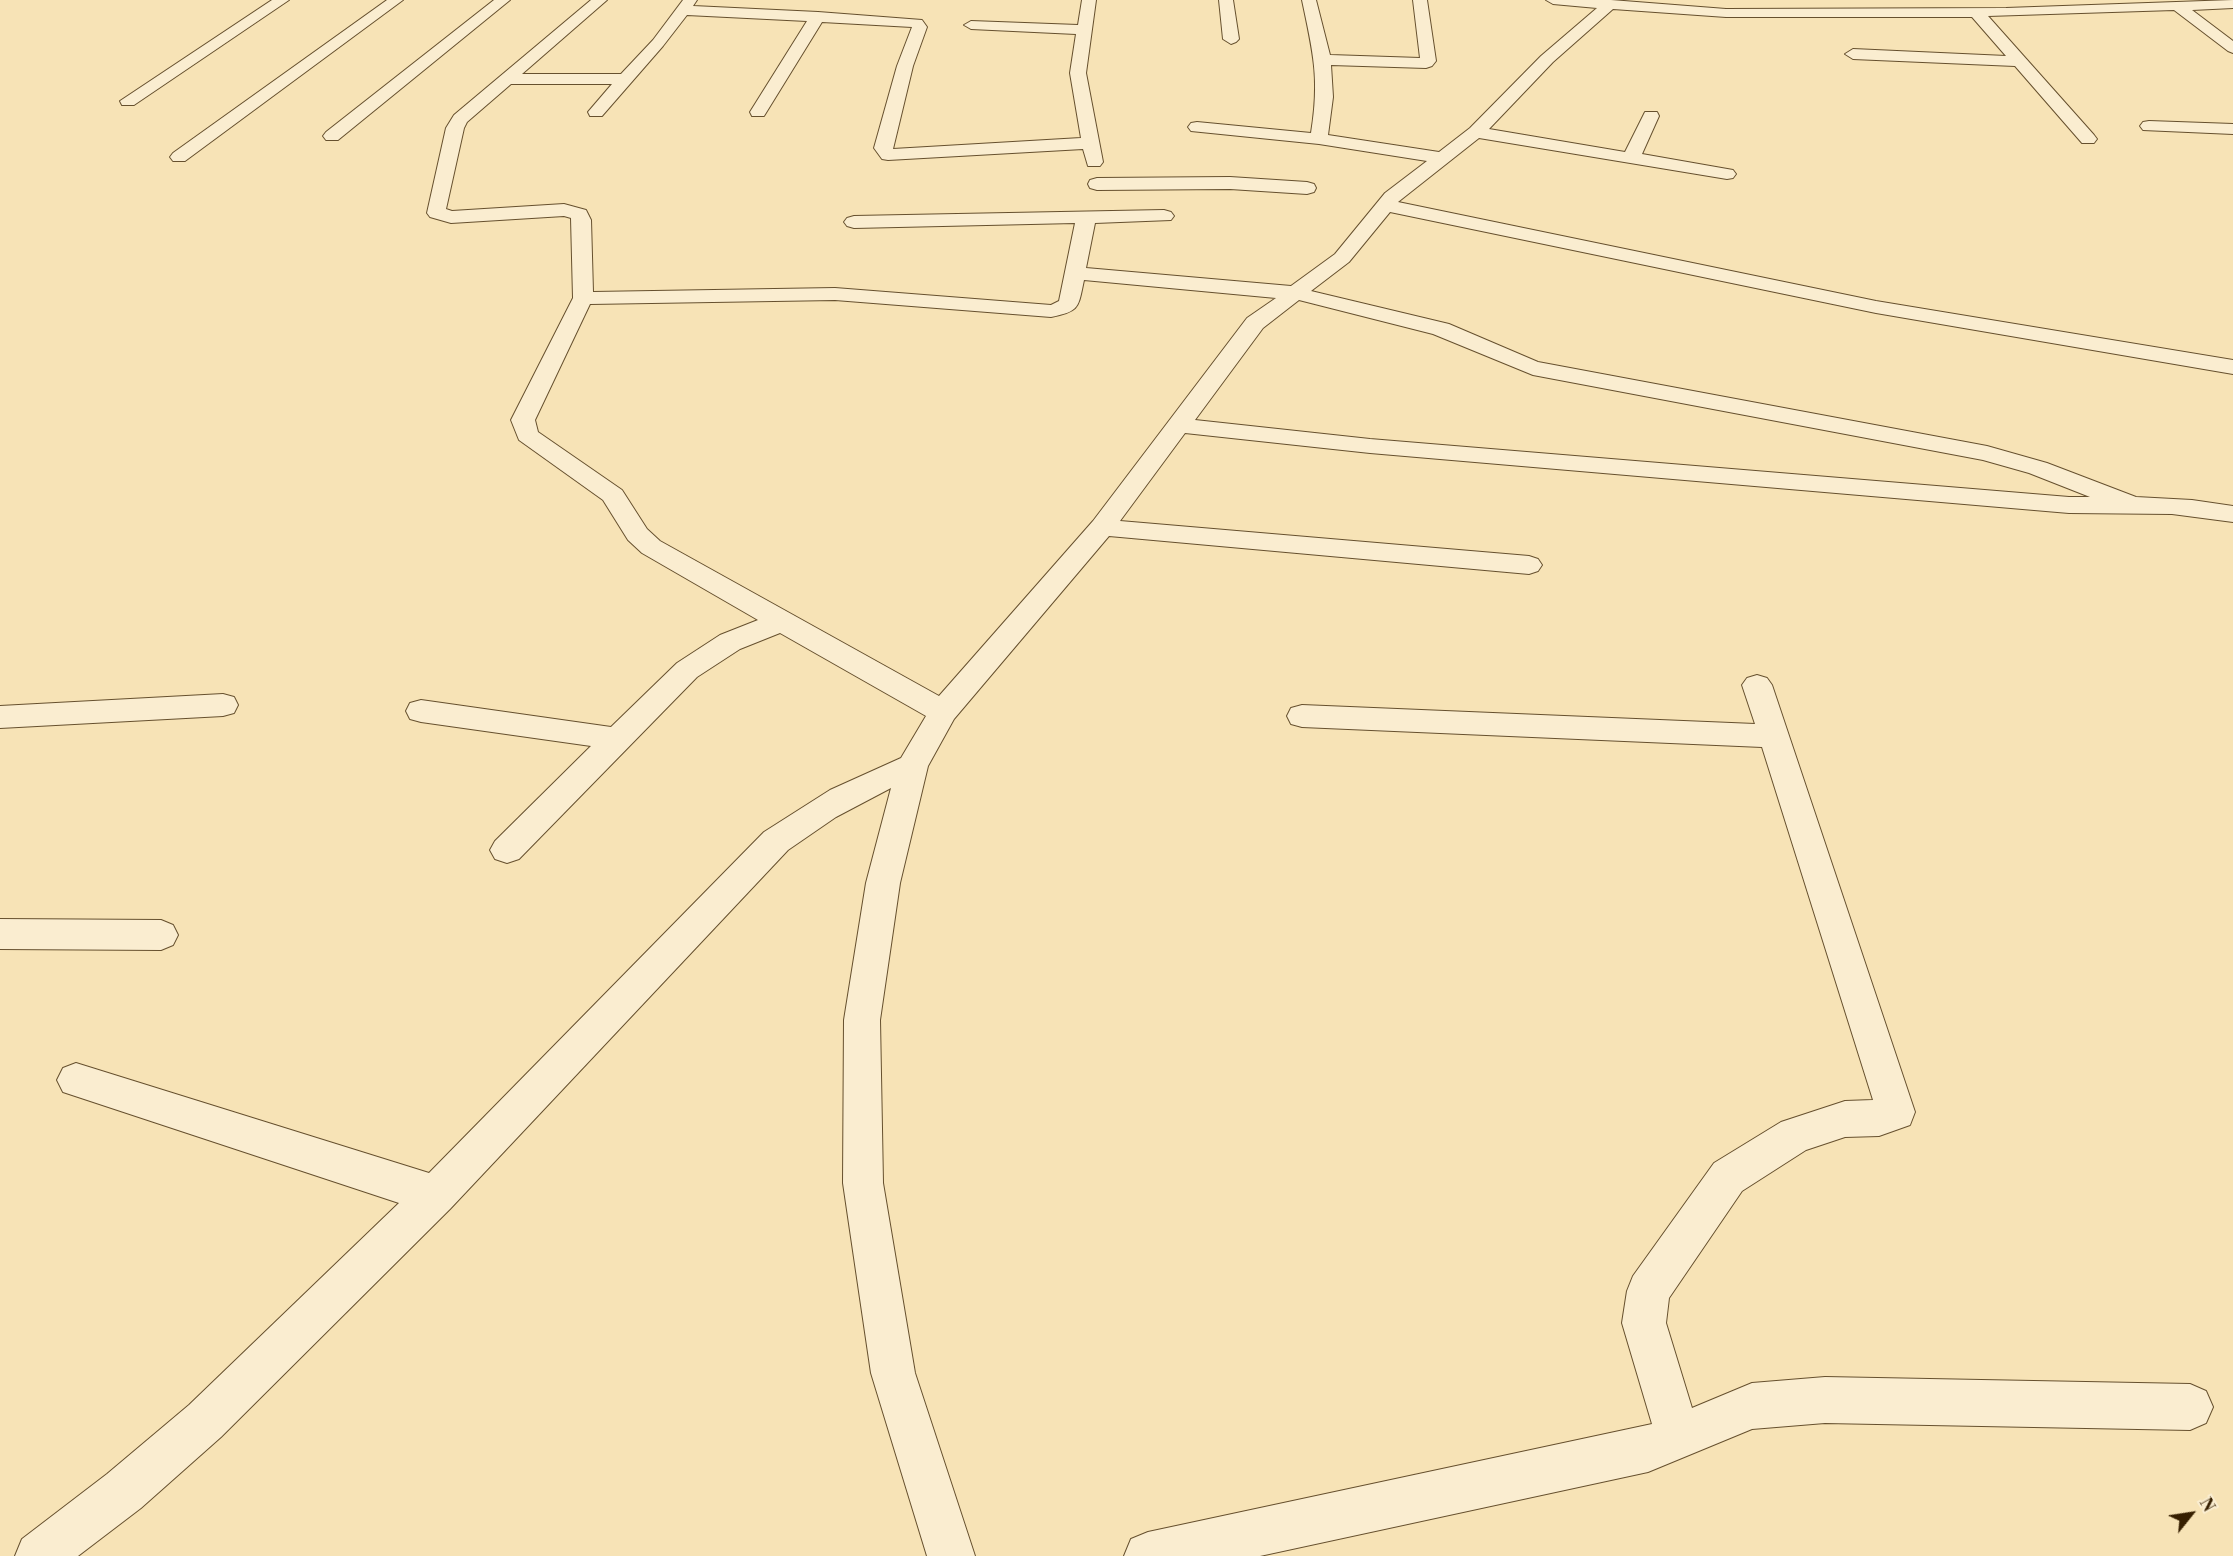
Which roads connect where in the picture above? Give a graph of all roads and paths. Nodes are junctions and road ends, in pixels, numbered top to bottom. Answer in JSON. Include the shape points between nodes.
{"nodes":[{"id":1,"x":282,"y":0,"type":"edge"},
{"id":2,"x":396,"y":0,"type":"edge"},
{"id":3,"x":503,"y":0,"type":"edge"},
{"id":4,"x":600,"y":0,"type":"edge"},
{"id":5,"x":1089,"y":0,"type":"edge"},
{"id":6,"x":1226,"y":0,"type":"edge"},
{"id":7,"x":1309,"y":0,"type":"edge"},
{"id":8,"x":1420,"y":0,"type":"edge"},
{"id":9,"x":1553,"y":0,"type":"edge"},
{"id":10,"x":2233,"y":4,"type":"edge"},
{"id":11,"x":687,"y":5,"type":"edge"},
{"id":12,"x":1609,"y":5,"type":"junction"},
{"id":13,"x":2097,"y":5,"type":"edge"},
{"id":14,"x":2179,"y":7,"type":"junction"},
{"id":15,"x":1976,"y":12,"type":"junction"},
{"id":16,"x":818,"y":16,"type":"junction"},
{"id":17,"x":971,"y":25,"type":"dead end"},
{"id":18,"x":1084,"y":30,"type":"junction"},
{"id":19,"x":1231,"y":39,"type":"dead end"},
{"id":20,"x":2233,"y":48,"type":"edge"},
{"id":21,"x":1853,"y":54,"type":"dead end"},
{"id":22,"x":1323,"y":60,"type":"junction"},
{"id":23,"x":2018,"y":61,"type":"junction"},
{"id":24,"x":507,"y":79,"type":"junction"},
{"id":25,"x":627,"y":79,"type":"junction"},
{"id":26,"x":128,"y":101,"type":"dead end"},
{"id":27,"x":596,"y":111,"type":"dead end"},
{"id":28,"x":758,"y":112,"type":"dead end"},
{"id":29,"x":1651,"y":116,"type":"dead end"},
{"id":30,"x":2149,"y":126,"type":"dead end"},
{"id":31,"x":1197,"y":127,"type":"dead end"},
{"id":32,"x":2233,"y":129,"type":"edge"},
{"id":33,"x":1476,"y":132,"type":"junction"},
{"id":34,"x":332,"y":136,"type":"dead end"},
{"id":35,"x":2088,"y":139,"type":"dead end"},
{"id":36,"x":1319,"y":140,"type":"junction"},
{"id":37,"x":1092,"y":143,"type":"junction"},
{"id":38,"x":179,"y":157,"type":"dead end"},
{"id":39,"x":1441,"y":158,"type":"junction"},
{"id":40,"x":1631,"y":158,"type":"junction"},
{"id":41,"x":1727,"y":174,"type":"dead end"},
{"id":42,"x":1307,"y":188,"type":"dead end"},
{"id":43,"x":1385,"y":205,"type":"junction"},
{"id":44,"x":1164,"y":216,"type":"dead end"},
{"id":45,"x":1086,"y":218,"type":"junction"},
{"id":46,"x":854,"y":222,"type":"dead end"},
{"id":47,"x":1076,"y":273,"type":"junction"},
{"id":48,"x":1294,"y":293,"type":"junction"},
{"id":49,"x":583,"y":298,"type":"junction"},
{"id":50,"x":2233,"y":367,"type":"edge"},
{"id":51,"x":1179,"y":425,"type":"junction"},
{"id":52,"x":2131,"y":504,"type":"junction"},
{"id":53,"x":2233,"y":514,"type":"edge"},
{"id":54,"x":1102,"y":527,"type":"junction"},
{"id":55,"x":1529,"y":565,"type":"dead end"},
{"id":56,"x":780,"y":622,"type":"junction"},
{"id":57,"x":1757,"y":685,"type":"dead end"},
{"id":58,"x":223,"y":705,"type":"dead end"},
{"id":59,"x":421,"y":711,"type":"dead end"},
{"id":60,"x":943,"y":712,"type":"junction"},
{"id":61,"x":1302,"y":716,"type":"dead end"},
{"id":62,"x":0,"y":717,"type":"edge"},
{"id":63,"x":1774,"y":736,"type":"junction"},
{"id":64,"x":618,"y":739,"type":"junction"},
{"id":65,"x":912,"y":766,"type":"junction"},
{"id":66,"x":507,"y":850,"type":"dead end"},
{"id":67,"x":0,"y":934,"type":"edge"},
{"id":68,"x":160,"y":935,"type":"dead end"},
{"id":69,"x":76,"y":1080,"type":"dead end"},
{"id":70,"x":436,"y":1195,"type":"junction"},
{"id":71,"x":2190,"y":1407,"type":"dead end"},
{"id":72,"x":1678,"y":1436,"type":"junction"},
{"id":73,"x":39,"y":1556,"type":"edge"},
{"id":74,"x":951,"y":1556,"type":"edge"},
{"id":75,"x":1148,"y":1556,"type":"edge"}],
"edges":[{"from":1,"to":26,"type":"street"},
{"from":2,"to":38,"type":"street"},
{"from":3,"to":34,"type":"street"},
{"from":4,"to":24,"type":"street"},
{"from":5,"to":18,"type":"street"},
{"from":6,"to":19,"type":"street"},
{"from":7,"to":22,"type":"street"},
{"from":8,"to":22,"type":"street","via":[[1426,63]]},
{"from":9,"to":12,"type":"street"},
{"from":10,"to":14,"type":"street"},
{"from":11,"to":16,"type":"street"},
{"from":11,"to":25,"type":"street"},
{"from":12,"to":15,"type":"street","via":[[1726,13]]},
{"from":12,"to":33,"type":"street","via":[[1547,59]]},
{"from":13,"to":14,"type":"street"},
{"from":13,"to":15,"type":"street"},
{"from":14,"to":20,"type":"street"},
{"from":15,"to":23,"type":"street"},
{"from":16,"to":28,"type":"street"},
{"from":16,"to":37,"type":"street","via":[[908,20],[920,27],[883,148],[888,155]]},
{"from":17,"to":18,"type":"street"},
{"from":18,"to":37,"type":"street","via":[[1078,73]]},
{"from":21,"to":23,"type":"street"},
{"from":22,"to":36,"type":"street"},
{"from":23,"to":35,"type":"street"},
{"from":24,"to":25,"type":"street"},
{"from":24,"to":49,"type":"street","via":[[466,113],[455,128],[437,213],[451,217],[574,211],[582,220]]},
{"from":25,"to":27,"type":"street"},
{"from":29,"to":40,"type":"street"},
{"from":30,"to":32,"type":"street"},
{"from":31,"to":36,"type":"street"},
{"from":33,"to":39,"type":"street"},
{"from":33,"to":40,"type":"street"},
{"from":36,"to":39,"type":"street"},
{"from":37,"to":42,"type":"street","via":[[1098,191],[1230,183]]},
{"from":39,"to":43,"type":"street"},
{"from":40,"to":41,"type":"street"},
{"from":43,"to":48,"type":"street","via":[[1342,258]]},
{"from":43,"to":50,"type":"street","via":[[1876,307]]},
{"from":44,"to":45,"type":"street"},
{"from":45,"to":46,"type":"street"},
{"from":45,"to":47,"type":"street"},
{"from":47,"to":48,"type":"street"},
{"from":47,"to":49,"type":"street","via":[[1069,303],[1051,311],[835,294]]},
{"from":48,"to":51,"type":"street","via":[[1255,323]]},
{"from":48,"to":52,"type":"street","via":[[1441,329],[1533,368],[1987,453]]},
{"from":49,"to":56,"type":"street","via":[[523,420],[527,435],[613,495],[651,547]]},
{"from":51,"to":52,"type":"street","via":[[1370,446],[2069,505]]},
{"from":51,"to":54,"type":"street"},
{"from":52,"to":53,"type":"street"},
{"from":54,"to":55,"type":"street"},
{"from":54,"to":60,"type":"street"},
{"from":56,"to":60,"type":"street"},
{"from":56,"to":64,"type":"street","via":[[711,652],[687,670]]},
{"from":57,"to":63,"type":"street"},
{"from":58,"to":62,"type":"street"},
{"from":59,"to":64,"type":"street"},
{"from":60,"to":65,"type":"street"},
{"from":61,"to":63,"type":"street"},
{"from":63,"to":72,"type":"street","via":[[1896,1112],[1879,1118],[1845,1119],[1795,1135],[1728,1177],[1648,1291],[1644,1323]]},
{"from":64,"to":66,"type":"street"},
{"from":65,"to":70,"type":"street","via":[[844,795],[776,841]]},
{"from":65,"to":74,"type":"street","via":[[883,883],[862,1020],[863,1183],[893,1373]]},
{"from":67,"to":68,"type":"street"},
{"from":69,"to":70,"type":"street"},
{"from":70,"to":73,"type":"street","via":[[205,1421],[124,1491]]},
{"from":71,"to":72,"type":"street","via":[[1825,1400],[1752,1406]]},
{"from":72,"to":75,"type":"street","via":[[1648,1449]]}]}
